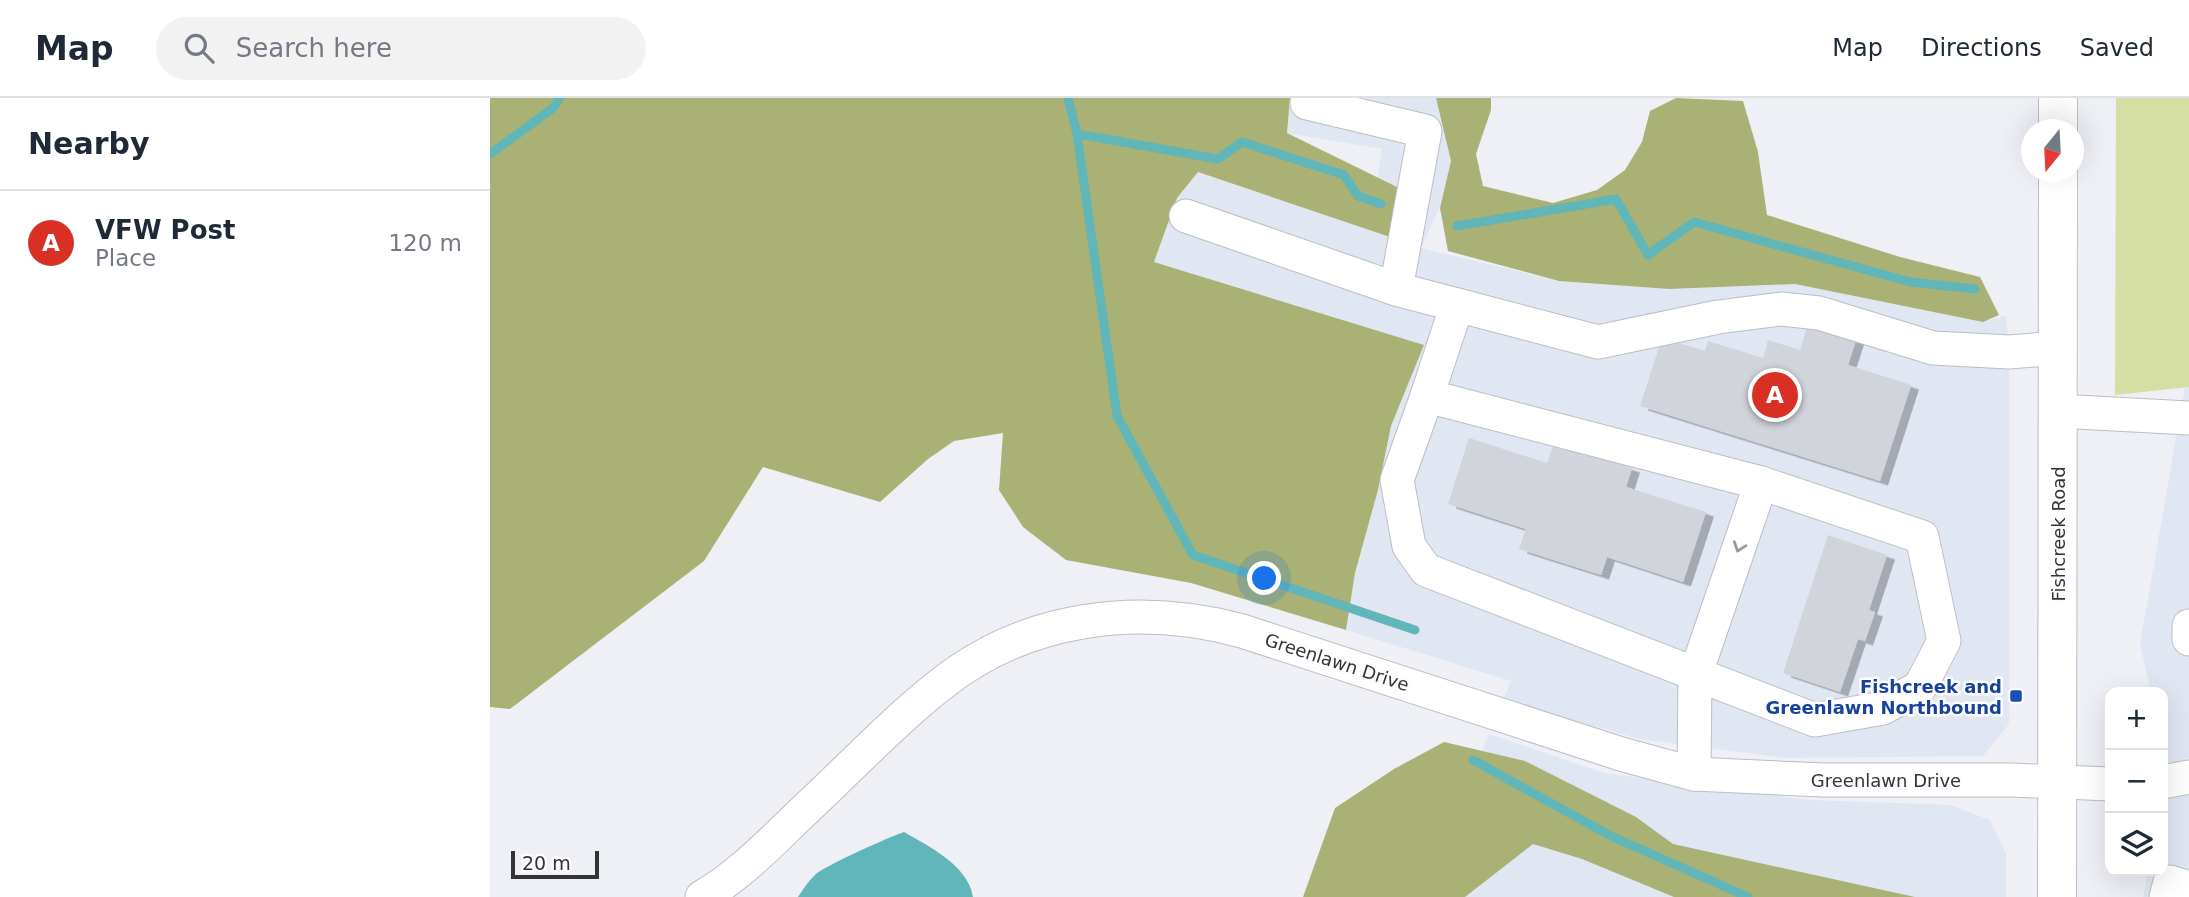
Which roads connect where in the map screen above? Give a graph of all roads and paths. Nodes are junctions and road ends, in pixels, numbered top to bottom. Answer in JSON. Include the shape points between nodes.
{"nodes":[{"id":1,"x":2058,"y":98,"type":"edge"},
{"id":2,"x":1307,"y":103,"type":"dead end"},
{"id":3,"x":2058,"y":119,"type":"edge"},
{"id":4,"x":2058,"y":182,"type":"edge"},
{"id":5,"x":1186,"y":216,"type":"dead end"},
{"id":6,"x":1396,"y":289,"type":"junction"},
{"id":7,"x":1457,"y":305,"type":"junction"},
{"id":8,"x":2058,"y":348,"type":"junction"},
{"id":9,"x":1427,"y":396,"type":"junction"},
{"id":10,"x":2058,"y":411,"type":"junction"},
{"id":11,"x":2189,"y":418,"type":"edge"},
{"id":12,"x":1761,"y":483,"type":"junction"},
{"id":13,"x":2189,"y":626,"type":"edge"},
{"id":14,"x":2189,"y":639,"type":"edge"},
{"id":15,"x":1695,"y":676,"type":"junction"},
{"id":16,"x":1694,"y":774,"type":"junction"},
{"id":17,"x":2189,"y":778,"type":"edge"},
{"id":18,"x":2057,"y":781,"type":"junction"},
{"id":19,"x":2168,"y":781,"type":"edge"},
{"id":20,"x":2105,"y":784,"type":"edge"},
{"id":21,"x":2189,"y":888,"type":"edge"},
{"id":22,"x":702,"y":897,"type":"edge"},
{"id":23,"x":2057,"y":897,"type":"edge"},
{"id":24,"x":2166,"y":897,"type":"edge"}],
"edges":[{"from":1,"to":3,"type":"main road"},
{"from":2,"to":6,"type":"street","via":[[1425,131]]},
{"from":4,"to":8,"type":"main road","name":"Fishcreek Road"},
{"from":5,"to":6,"type":"street"},
{"from":6,"to":7,"type":"street"},
{"from":7,"to":8,"type":"street","via":[[1598,342],[1781,309],[1819,313],[1933,348],[2009,352]]},
{"from":7,"to":9,"type":"street"},
{"from":8,"to":10,"type":"main road","name":"Fishcreek Road"},
{"from":9,"to":12,"type":"street"},
{"from":9,"to":15,"type":"street","via":[[1397,480],[1409,546],[1426,570]]},
{"from":10,"to":11,"type":"street"},
{"from":10,"to":18,"type":"main road","name":"Fishcreek Road"},
{"from":12,"to":15,"type":"street","one_way":true},
{"from":12,"to":15,"type":"street","via":[[1922,537],[1944,641],[1920,687],[1883,708],[1815,720]]},
{"from":13,"to":14,"type":"street"},
{"from":15,"to":16,"type":"street"},
{"from":16,"to":18,"type":"street","name":"Greenlawn Drive","via":[[1811,780]]},
{"from":16,"to":22,"type":"street","name":"Greenlawn Drive","via":[[1206,621],[1121,616],[1080,621],[1006,645],[941,683],[743,868]]},
{"from":17,"to":19,"type":"street"},
{"from":18,"to":20,"type":"street","name":"Greenlawn Drive"},
{"from":18,"to":23,"type":"main road","name":"Fishcreek Road"},
{"from":21,"to":24,"type":"street","via":[[2170,882]]}]}
